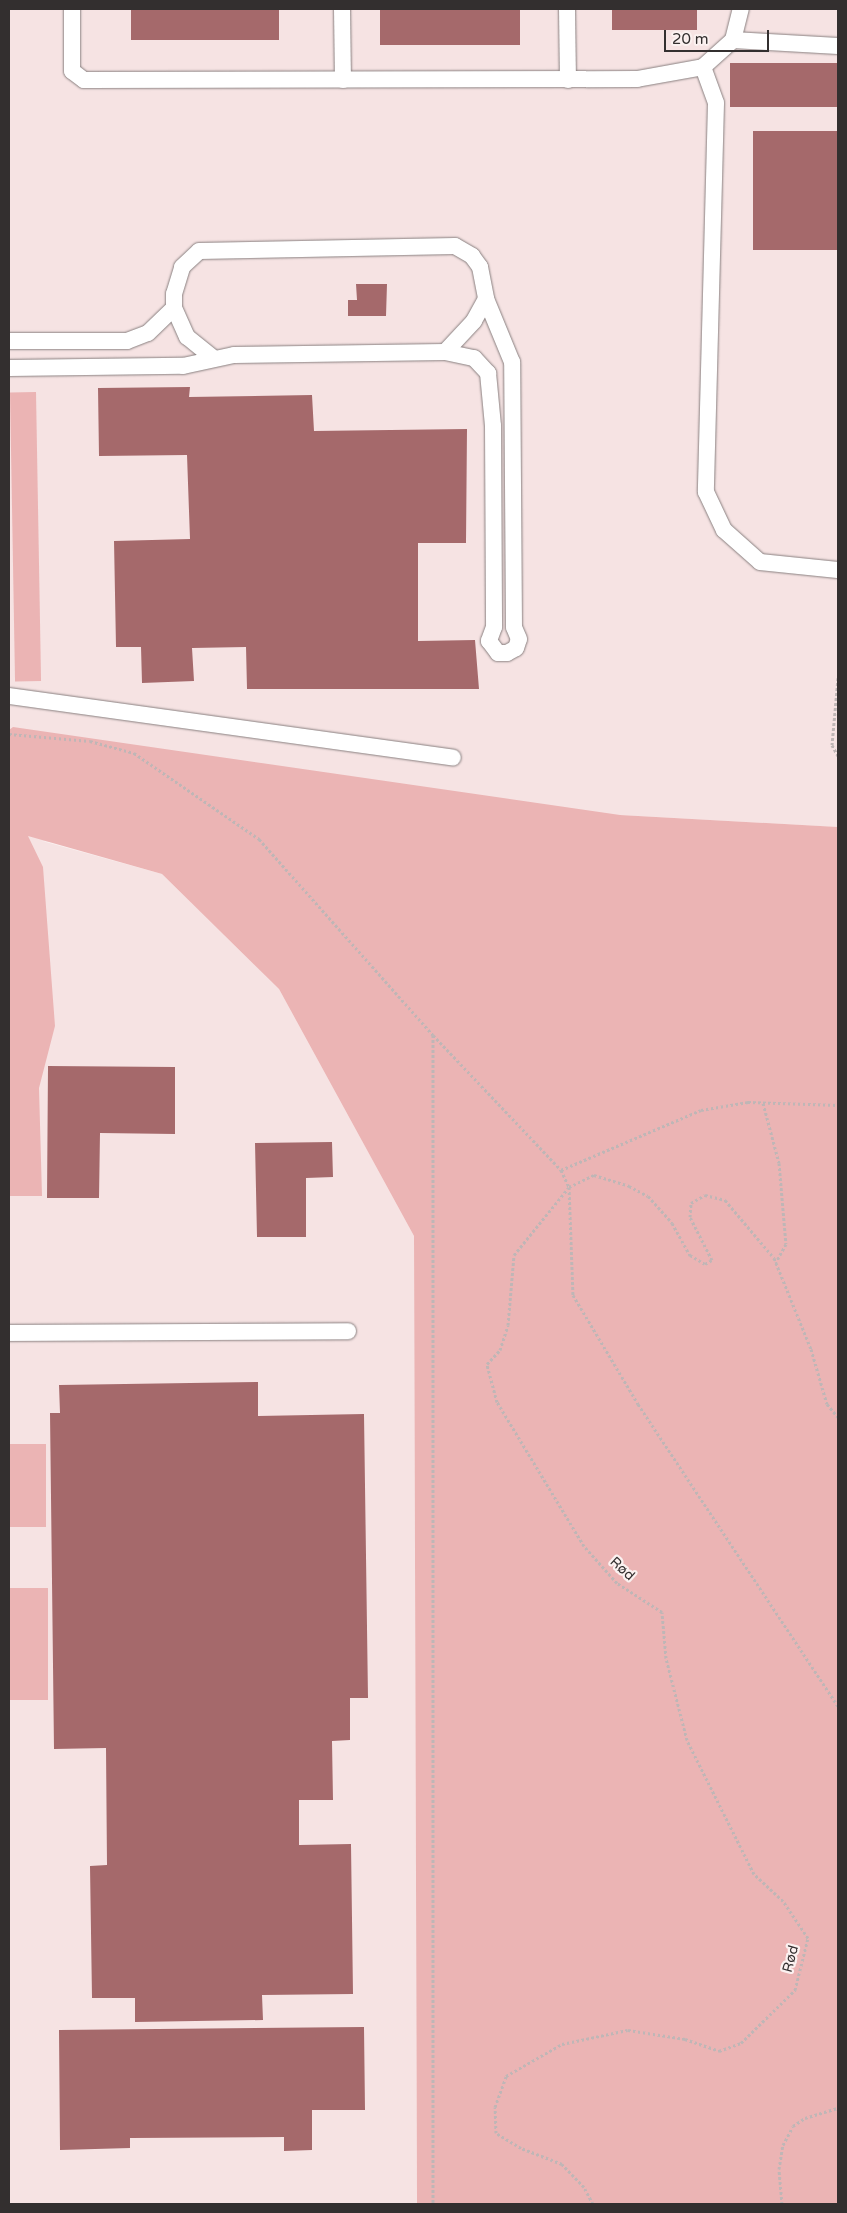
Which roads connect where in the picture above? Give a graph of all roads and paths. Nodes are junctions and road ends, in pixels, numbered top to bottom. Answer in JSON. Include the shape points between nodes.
{"nodes":[{"id":1,"x":72,"y":9,"type":"edge"},
{"id":2,"x":342,"y":9,"type":"edge"},
{"id":3,"x":567,"y":9,"type":"edge"},
{"id":4,"x":741,"y":9,"type":"edge"},
{"id":5,"x":733,"y":40,"type":"junction"},
{"id":6,"x":838,"y":46,"type":"edge"},
{"id":7,"x":703,"y":67,"type":"junction"},
{"id":8,"x":343,"y":80,"type":"junction"},
{"id":9,"x":568,"y":80,"type":"junction"},
{"id":10,"x":486,"y":298,"type":"junction"},
{"id":11,"x":174,"y":308,"type":"junction"},
{"id":12,"x":9,"y":341,"type":"edge"},
{"id":13,"x":445,"y":352,"type":"junction"},
{"id":14,"x":212,"y":357,"type":"junction"},
{"id":15,"x":9,"y":368,"type":"edge"},
{"id":16,"x":838,"y":570,"type":"edge"},
{"id":17,"x":838,"y":678,"type":"edge"},
{"id":18,"x":9,"y":696,"type":"edge"},
{"id":19,"x":9,"y":734,"type":"edge"},
{"id":20,"x":838,"y":756,"type":"edge"},
{"id":21,"x":453,"y":758,"type":"dead end"},
{"id":22,"x":432,"y":1035,"type":"junction"},
{"id":23,"x":763,"y":1103,"type":"junction"},
{"id":24,"x":838,"y":1105,"type":"edge"},
{"id":25,"x":561,"y":1170,"type":"junction"},
{"id":26,"x":569,"y":1187,"type":"junction"},
{"id":27,"x":776,"y":1262,"type":"junction"},
{"id":28,"x":348,"y":1330,"type":"dead end"},
{"id":29,"x":9,"y":1333,"type":"edge"},
{"id":30,"x":838,"y":1417,"type":"edge"},
{"id":31,"x":838,"y":1706,"type":"edge"},
{"id":32,"x":838,"y":2108,"type":"edge"},
{"id":33,"x":433,"y":2204,"type":"edge"},
{"id":34,"x":593,"y":2204,"type":"edge"},
{"id":35,"x":782,"y":2204,"type":"edge"}],
"edges":[{"from":1,"to":8,"type":"lane","via":[[72,72],[84,80]]},
{"from":2,"to":8,"type":"lane"},
{"from":3,"to":9,"type":"lane"},
{"from":4,"to":5,"type":"lane"},
{"from":5,"to":6,"type":"lane"},
{"from":5,"to":7,"type":"lane"},
{"from":7,"to":9,"type":"lane","via":[[637,79]]},
{"from":7,"to":16,"type":"lane","via":[[716,103],[706,492],[724,530],[760,562]]},
{"from":8,"to":9,"type":"lane"},
{"from":10,"to":11,"type":"lane","via":[[480,267],[472,256],[455,246],[199,251],[182,267],[174,294]]},
{"from":10,"to":13,"type":"lane","via":[[474,321]]},
{"from":10,"to":13,"type":"lane","via":[[512,362],[514,627],[519,639],[516,648],[507,653],[498,652],[489,641],[494,620],[493,426],[488,373],[474,358]]},
{"from":11,"to":12,"type":"lane","via":[[148,333],[127,341]]},
{"from":11,"to":14,"type":"lane","via":[[187,337]]},
{"from":13,"to":14,"type":"lane"},
{"from":14,"to":15,"type":"lane","via":[[183,366]]},
{"from":17,"to":20,"type":"path","via":[[832,745]]},
{"from":18,"to":21,"type":"lane"},
{"from":19,"to":22,"type":"path","via":[[90,741],[134,753],[259,839]]},
{"from":22,"to":25,"type":"path"},
{"from":22,"to":33,"type":"path"},
{"from":23,"to":24,"type":"path"},
{"from":23,"to":25,"type":"path","via":[[701,1110]]},
{"from":23,"to":27,"type":"path","via":[[779,1163],[786,1244]]},
{"from":25,"to":26,"type":"path"},
{"from":26,"to":27,"type":"path","name":"Rød","via":[[594,1175],[630,1186],[648,1196],[672,1223],[690,1255],[705,1264],[712,1260],[690,1217],[691,1202],[705,1194],[724,1200]]},
{"from":26,"to":31,"type":"path","via":[[573,1294],[638,1404]]},
{"from":26,"to":34,"type":"path","name":"Rød","via":[[514,1255],[508,1324],[500,1350],[487,1364],[497,1402],[584,1546],[617,1583],[662,1612],[666,1658],[687,1740],[754,1874],[783,1901],[808,1938],[795,1990],[741,2043],[718,2050],[685,2039],[628,2030],[562,2044],[506,2076],[495,2107],[496,2133],[521,2148],[562,2164],[584,2187]]},
{"from":27,"to":30,"type":"path","name":"Rød","via":[[811,1349],[827,1404]]},
{"from":28,"to":29,"type":"lane"},
{"from":32,"to":35,"type":"path","via":[[805,2118],[793,2126],[783,2144],[779,2169]]}]}
